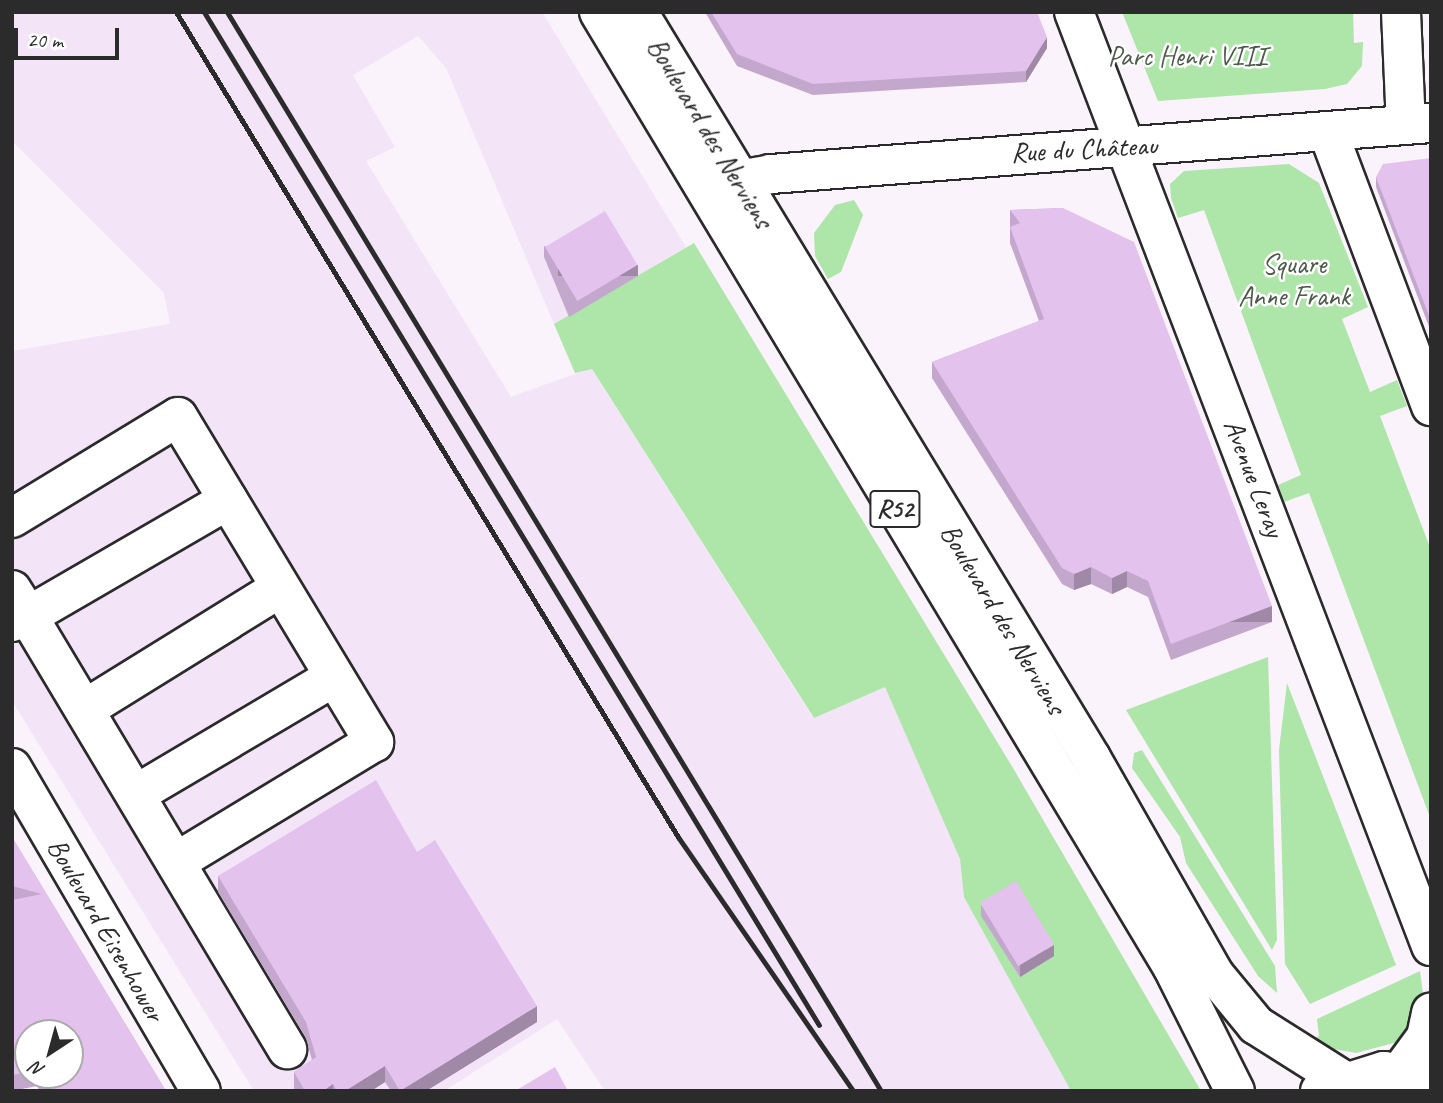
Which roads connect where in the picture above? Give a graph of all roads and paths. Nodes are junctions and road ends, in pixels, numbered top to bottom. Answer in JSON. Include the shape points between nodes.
{"nodes":[{"id":1,"x":583,"y":12,"type":"edge"},
{"id":2,"x":599,"y":12,"type":"edge"},
{"id":3,"x":638,"y":12,"type":"edge"},
{"id":4,"x":1074,"y":12,"type":"edge"},
{"id":5,"x":1401,"y":12,"type":"edge"},
{"id":6,"x":1419,"y":124,"type":"edge"},
{"id":7,"x":1328,"y":132,"type":"junction"},
{"id":8,"x":1129,"y":147,"type":"junction"},
{"id":9,"x":723,"y":188,"type":"junction"},
{"id":10,"x":1431,"y":406,"type":"edge"},
{"id":11,"x":228,"y":500,"type":"junction"},
{"id":12,"x":12,"y":518,"type":"edge"},
{"id":13,"x":280,"y":588,"type":"junction"},
{"id":14,"x":17,"y":610,"type":"edge"},
{"id":15,"x":334,"y":677,"type":"junction"},
{"id":16,"x":85,"y":709,"type":"junction"},
{"id":17,"x":12,"y":768,"type":"edge"},
{"id":18,"x":138,"y":793,"type":"junction"},
{"id":19,"x":176,"y":862,"type":"junction"},
{"id":20,"x":1431,"y":946,"type":"edge"},
{"id":21,"x":1192,"y":1004,"type":"junction"},
{"id":22,"x":1431,"y":1013,"type":"edge"},
{"id":23,"x":287,"y":1049,"type":"dead end"},
{"id":24,"x":1416,"y":1074,"type":"edge"},
{"id":25,"x":1332,"y":1085,"type":"edge"},
{"id":26,"x":201,"y":1091,"type":"edge"},
{"id":27,"x":1235,"y":1091,"type":"edge"}],
"edges":[{"from":1,"to":21,"type":"main road","via":[[1089,851]]},
{"from":2,"to":9,"type":"main road","name":"Boulevard des Nerviens","number":"R52"},
{"from":3,"to":9,"type":"main road","name":"Boulevard des Nerviens","number":"R52"},
{"from":4,"to":8,"type":"main road","name":"Avenue Leray"},
{"from":5,"to":6,"type":"main road"},
{"from":6,"to":7,"type":"main road","name":"Rue du Château"},
{"from":7,"to":8,"type":"main road","name":"Rue du Château"},
{"from":7,"to":10,"type":"main road"},
{"from":8,"to":9,"type":"main road","name":"Rue du Château"},
{"from":8,"to":20,"type":"main road","name":"Avenue Leray"},
{"from":9,"to":21,"type":"main road","name":"Boulevard des Nerviens","number":"R52"},
{"from":9,"to":25,"type":"main road","name":"Boulevard des Nerviens","number":"R52","via":[[1091,758],[1214,974],[1256,1025]]},
{"from":11,"to":12,"type":"main road","via":[[178,417]]},
{"from":11,"to":13,"type":"main road"},
{"from":11,"to":14,"type":"main road"},
{"from":13,"to":15,"type":"main road"},
{"from":13,"to":16,"type":"main road"},
{"from":14,"to":16,"type":"main road"},
{"from":15,"to":18,"type":"main road"},
{"from":15,"to":19,"type":"main road","via":[[374,742]]},
{"from":16,"to":18,"type":"main road"},
{"from":17,"to":26,"type":"main road","name":"Boulevard Eisenhower"},
{"from":18,"to":19,"type":"main road"},
{"from":19,"to":23,"type":"main road"},
{"from":21,"to":27,"type":"main road","name":"Boulevard des Nerviens","number":"R52"},
{"from":22,"to":24,"type":"main road"},
{"from":24,"to":25,"type":"main road","number":"R52"}]}
